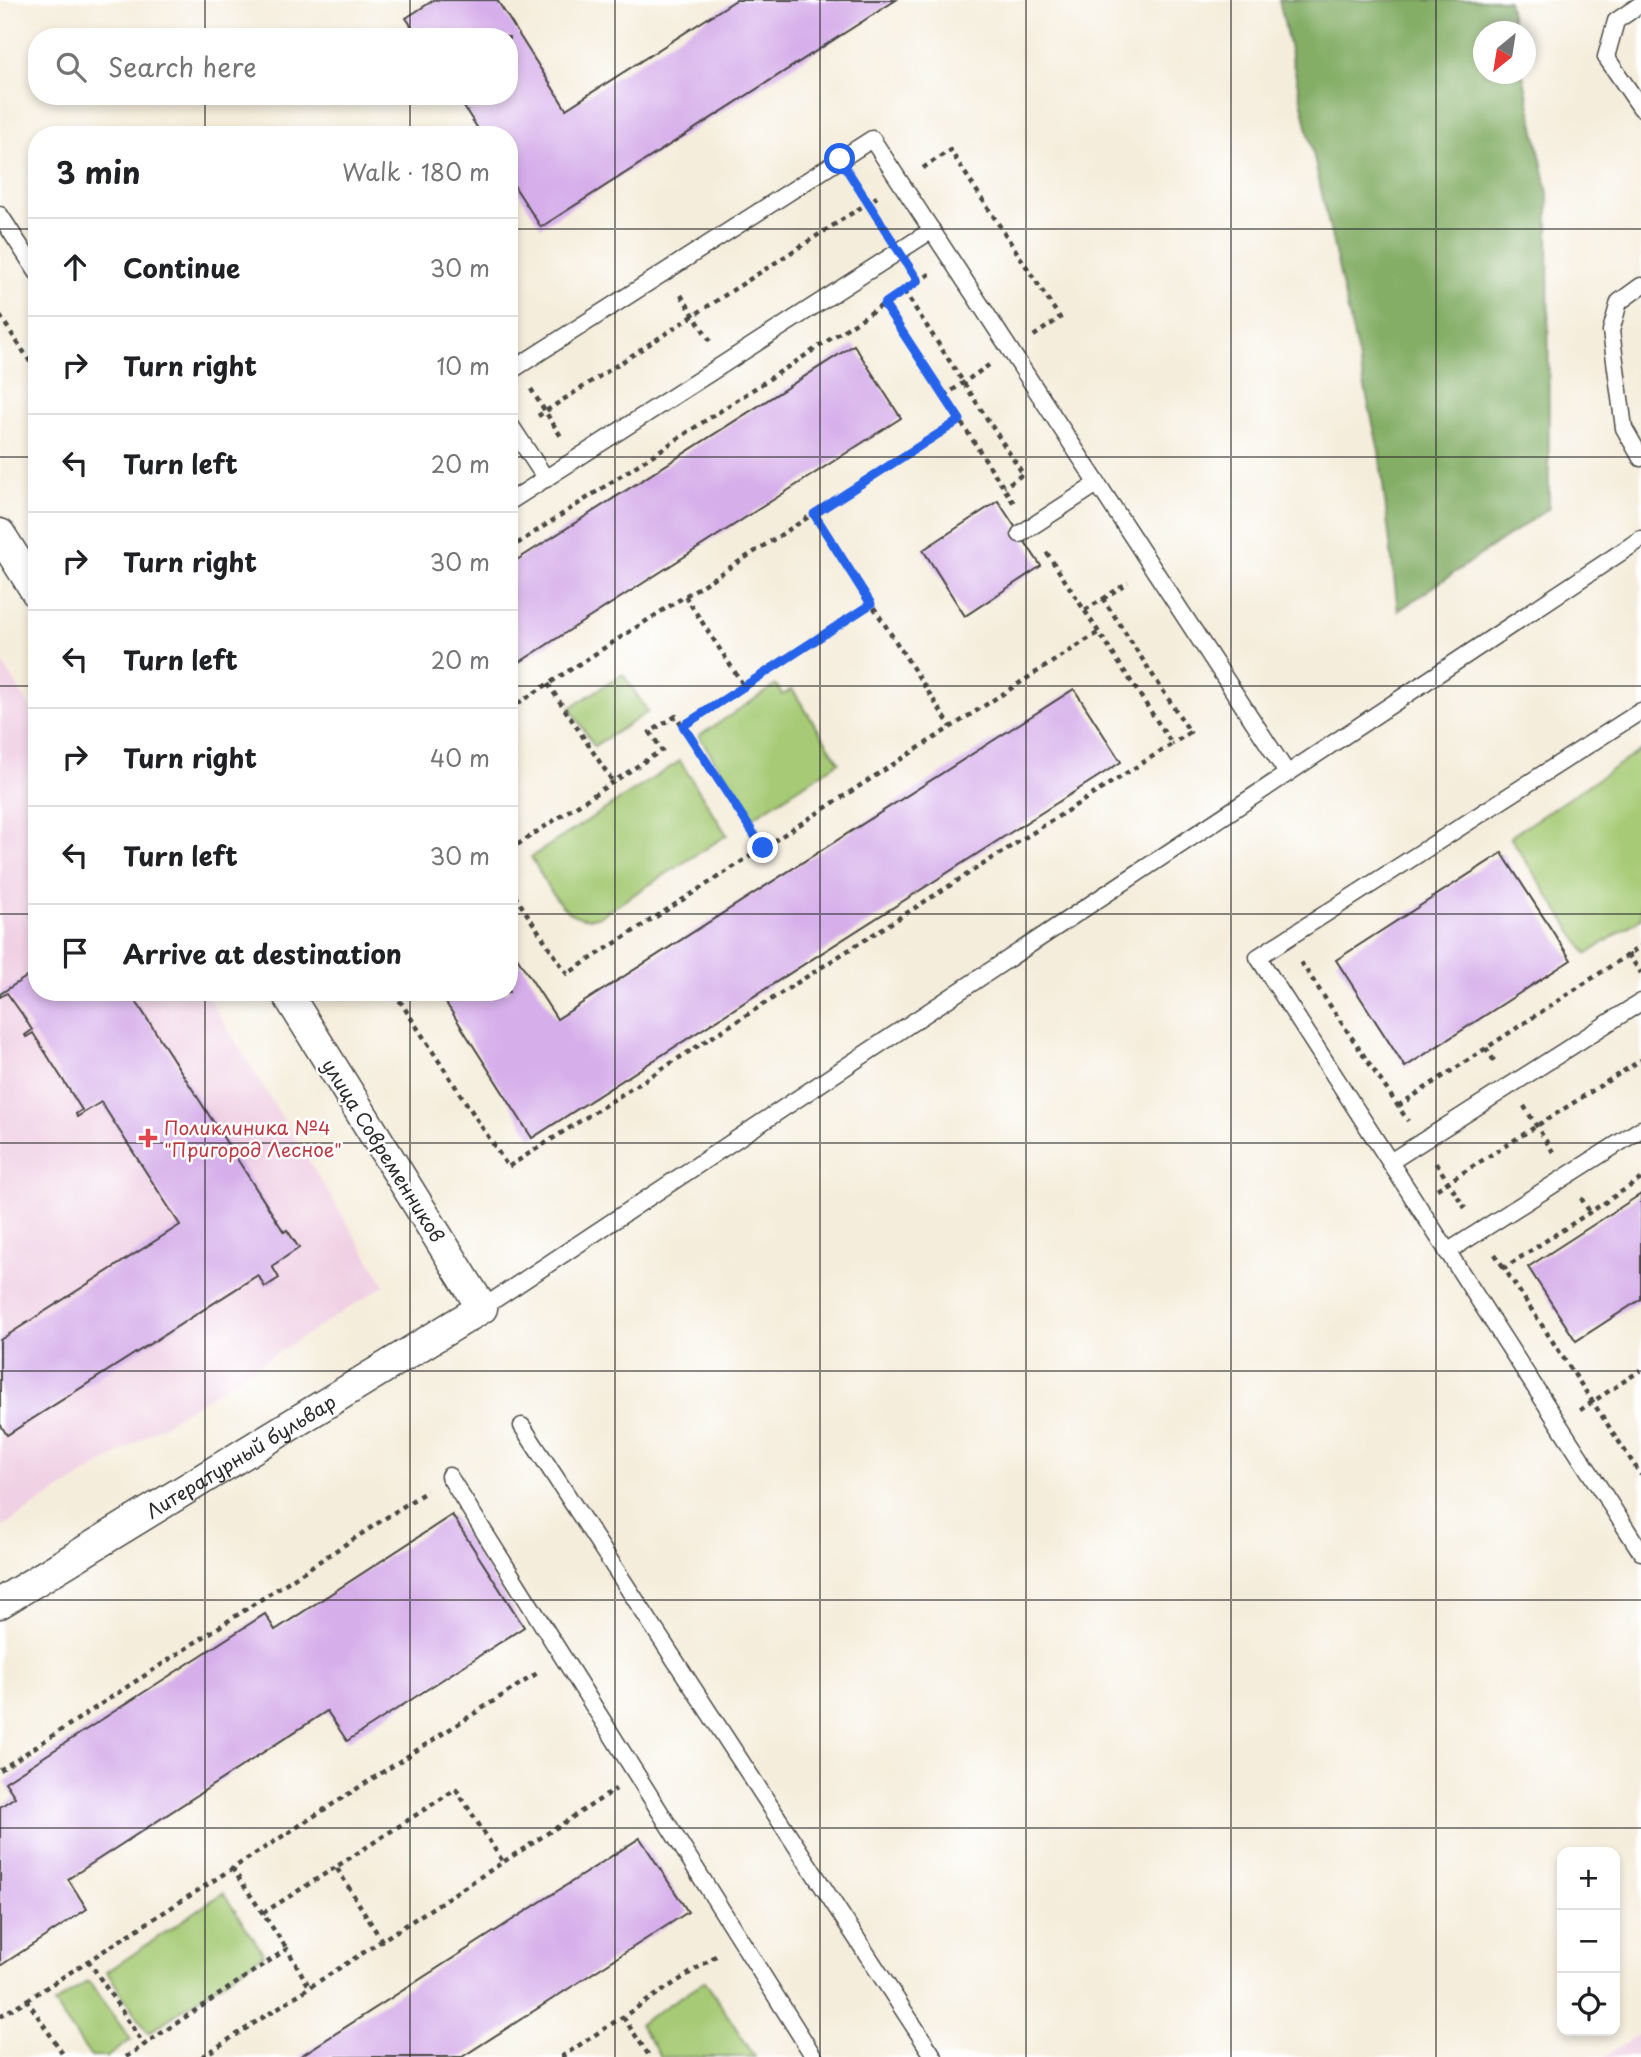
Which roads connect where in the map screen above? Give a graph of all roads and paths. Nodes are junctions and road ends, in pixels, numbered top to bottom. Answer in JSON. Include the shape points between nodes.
{"nodes":[{"id":1,"x":1641,"y":4,"type":"edge"},
{"id":2,"x":1641,"y":108,"type":"edge"},
{"id":3,"x":840,"y":159,"type":"junction"},
{"id":4,"x":0,"y":215,"type":"edge"},
{"id":5,"x":932,"y":230,"type":"junction"},
{"id":6,"x":899,"y":251,"type":"junction"},
{"id":7,"x":28,"y":258,"type":"edge"},
{"id":8,"x":951,"y":260,"type":"junction"},
{"id":9,"x":666,"y":271,"type":"junction"},
{"id":10,"x":918,"y":281,"type":"junction"},
{"id":11,"x":1641,"y":286,"type":"edge"},
{"id":12,"x":904,"y":291,"type":"junction"},
{"id":13,"x":884,"y":304,"type":"junction"},
{"id":14,"x":0,"y":316,"type":"edge"},
{"id":15,"x":28,"y":358,"type":"edge"},
{"id":16,"x":725,"y":363,"type":"junction"},
{"id":17,"x":518,"y":367,"type":"edge"},
{"id":18,"x":518,"y":377,"type":"edge"},
{"id":19,"x":745,"y":395,"type":"junction"},
{"id":20,"x":960,"y":420,"type":"junction"},
{"id":21,"x":518,"y":437,"type":"edge"},
{"id":22,"x":1641,"y":458,"type":"edge"},
{"id":23,"x":575,"y":460,"type":"junction"},
{"id":24,"x":546,"y":479,"type":"junction"},
{"id":25,"x":1097,"y":484,"type":"junction"},
{"id":26,"x":1004,"y":487,"type":"junction"},
{"id":27,"x":596,"y":492,"type":"junction"},
{"id":28,"x":518,"y":496,"type":"edge"},
{"id":29,"x":814,"y":514,"type":"junction"},
{"id":30,"x":1025,"y":531,"type":"junction"},
{"id":31,"x":0,"y":534,"type":"edge"},
{"id":32,"x":1641,"y":539,"type":"edge"},
{"id":33,"x":518,"y":542,"type":"edge"},
{"id":34,"x":28,"y":579,"type":"edge"},
{"id":35,"x":685,"y":596,"type":"junction"},
{"id":36,"x":871,"y":604,"type":"junction"},
{"id":37,"x":1084,"y":610,"type":"junction"},
{"id":38,"x":1099,"y":632,"type":"junction"},
{"id":39,"x":548,"y":684,"type":"junction"},
{"id":40,"x":744,"y":687,"type":"junction"},
{"id":41,"x":518,"y":703,"type":"edge"},
{"id":42,"x":1641,"y":711,"type":"edge"},
{"id":43,"x":683,"y":726,"type":"junction"},
{"id":44,"x":951,"y":727,"type":"junction"},
{"id":45,"x":1172,"y":744,"type":"junction"},
{"id":46,"x":1287,"y":773,"type":"junction"},
{"id":47,"x":613,"y":782,"type":"junction"},
{"id":48,"x":518,"y":844,"type":"edge"},
{"id":49,"x":763,"y":848,"type":"junction"},
{"id":50,"x":518,"y":900,"type":"edge"},
{"id":51,"x":1641,"y":946,"type":"edge"},
{"id":52,"x":1628,"y":954,"type":"junction"},
{"id":53,"x":1314,"y":957,"type":"dead end"},
{"id":54,"x":1641,"y":973,"type":"edge"},
{"id":55,"x":292,"y":1001,"type":"edge"},
{"id":56,"x":400,"y":1001,"type":"edge"},
{"id":57,"x":1641,"y":1002,"type":"edge"},
{"id":58,"x":1486,"y":1048,"type":"junction"},
{"id":59,"x":1641,"y":1060,"type":"edge"},
{"id":60,"x":1511,"y":1086,"type":"junction"},
{"id":61,"x":1398,"y":1106,"type":"junction"},
{"id":62,"x":1536,"y":1126,"type":"junction"},
{"id":63,"x":1641,"y":1129,"type":"edge"},
{"id":64,"x":1423,"y":1143,"type":"junction"},
{"id":65,"x":1390,"y":1163,"type":"junction"},
{"id":66,"x":1568,"y":1176,"type":"junction"},
{"id":67,"x":1641,"y":1179,"type":"edge"},
{"id":68,"x":1448,"y":1182,"type":"junction"},
{"id":69,"x":1416,"y":1203,"type":"junction"},
{"id":70,"x":1590,"y":1212,"type":"junction"},
{"id":71,"x":1480,"y":1231,"type":"junction"},
{"id":72,"x":1447,"y":1252,"type":"junction"},
{"id":73,"x":1504,"y":1268,"type":"junction"},
{"id":74,"x":482,"y":1308,"type":"junction"},
{"id":75,"x":1641,"y":1370,"type":"edge"},
{"id":76,"x":1607,"y":1392,"type":"dead end"},
{"id":77,"x":522,"y":1426,"type":"dead end"},
{"id":78,"x":1641,"y":1475,"type":"edge"},
{"id":79,"x":449,"y":1476,"type":"dead end"},
{"id":80,"x":428,"y":1490,"type":"dead end"},
{"id":81,"x":1641,"y":1552,"type":"edge"},
{"id":82,"x":0,"y":1603,"type":"edge"},
{"id":83,"x":563,"y":1657,"type":"junction"},
{"id":84,"x":0,"y":1770,"type":"edge"},
{"id":85,"x":638,"y":1775,"type":"junction"},
{"id":86,"x":503,"y":1862,"type":"junction"},
{"id":87,"x":336,"y":1867,"type":"junction"},
{"id":88,"x":232,"y":1868,"type":"junction"},
{"id":89,"x":262,"y":1914,"type":"junction"},
{"id":90,"x":382,"y":1941,"type":"junction"},
{"id":91,"x":287,"y":1949,"type":"junction"},
{"id":92,"x":715,"y":1957,"type":"dead end"},
{"id":93,"x":88,"y":1960,"type":"junction"},
{"id":94,"x":310,"y":1988,"type":"junction"},
{"id":95,"x":27,"y":2000,"type":"junction"},
{"id":96,"x":0,"y":2016,"type":"edge"},
{"id":97,"x":623,"y":2017,"type":"junction"},
{"id":98,"x":144,"y":2045,"type":"junction"},
{"id":99,"x":65,"y":2057,"type":"edge"},
{"id":100,"x":127,"y":2057,"type":"edge"},
{"id":101,"x":202,"y":2057,"type":"edge"},
{"id":102,"x":561,"y":2057,"type":"edge"},
{"id":103,"x":650,"y":2057,"type":"edge"},
{"id":104,"x":814,"y":2057,"type":"edge"},
{"id":105,"x":934,"y":2057,"type":"edge"}],
"edges":[{"from":1,"to":2,"type":"lane","via":[[1616,21],[1606,57]]},
{"from":3,"to":5,"type":"lane","via":[[872,139]]},
{"from":3,"to":6,"type":"path"},
{"from":3,"to":9,"type":"lane"},
{"from":4,"to":7,"type":"lane"},
{"from":5,"to":6,"type":"lane"},
{"from":5,"to":8,"type":"lane"},
{"from":6,"to":10,"type":"path"},
{"from":6,"to":16,"type":"lane"},
{"from":8,"to":10,"type":"path"},
{"from":8,"to":25,"type":"lane"},
{"from":9,"to":16,"type":"path"},
{"from":9,"to":17,"type":"lane"},
{"from":10,"to":12,"type":"path"},
{"from":11,"to":22,"type":"lane","via":[[1619,302],[1611,331],[1624,428]]},
{"from":12,"to":13,"type":"path"},
{"from":12,"to":26,"type":"path","via":[[1023,474]]},
{"from":13,"to":19,"type":"path"},
{"from":13,"to":20,"type":"path"},
{"from":14,"to":15,"type":"path"},
{"from":16,"to":19,"type":"path"},
{"from":16,"to":23,"type":"lane"},
{"from":18,"to":23,"type":"path"},
{"from":19,"to":27,"type":"path"},
{"from":20,"to":26,"type":"path"},
{"from":20,"to":29,"type":"path"},
{"from":21,"to":24,"type":"lane"},
{"from":23,"to":24,"type":"lane"},
{"from":23,"to":27,"type":"path"},
{"from":24,"to":28,"type":"lane"},
{"from":25,"to":30,"type":"lane"},
{"from":25,"to":46,"type":"lane"},
{"from":26,"to":30,"type":"path"},
{"from":27,"to":33,"type":"path"},
{"from":29,"to":35,"type":"path"},
{"from":29,"to":36,"type":"path"},
{"from":30,"to":37,"type":"path"},
{"from":31,"to":34,"type":"street"},
{"from":32,"to":46,"type":"lane"},
{"from":35,"to":39,"type":"path"},
{"from":35,"to":40,"type":"path"},
{"from":36,"to":40,"type":"path"},
{"from":36,"to":44,"type":"path"},
{"from":37,"to":38,"type":"path"},
{"from":37,"to":45,"type":"path","via":[[1103,599],[1190,732]]},
{"from":38,"to":44,"type":"path"},
{"from":38,"to":45,"type":"path"},
{"from":39,"to":41,"type":"path"},
{"from":39,"to":47,"type":"path"},
{"from":40,"to":43,"type":"path"},
{"from":42,"to":65,"type":"lane","via":[[1258,957]]},
{"from":43,"to":47,"type":"path","via":[[676,716],[650,733],[662,750]]},
{"from":43,"to":49,"type":"path"},
{"from":44,"to":49,"type":"path"},
{"from":45,"to":56,"type":"path","via":[[508,1167]]},
{"from":46,"to":74,"type":"lane"},
{"from":47,"to":48,"type":"path"},
{"from":49,"to":50,"type":"path","via":[[567,974]]},
{"from":51,"to":52,"type":"path"},
{"from":52,"to":54,"type":"path"},
{"from":52,"to":58,"type":"path"},
{"from":53,"to":61,"type":"path","via":[[1302,964]]},
{"from":55,"to":74,"type":"street","name":"улица Современников"},
{"from":57,"to":60,"type":"lane"},
{"from":58,"to":60,"type":"path"},
{"from":58,"to":61,"type":"path"},
{"from":59,"to":62,"type":"path"},
{"from":60,"to":62,"type":"path"},
{"from":60,"to":64,"type":"lane"},
{"from":61,"to":64,"type":"path"},
{"from":62,"to":66,"type":"path"},
{"from":62,"to":68,"type":"path"},
{"from":63,"to":66,"type":"lane"},
{"from":64,"to":65,"type":"lane"},
{"from":64,"to":68,"type":"path"},
{"from":65,"to":69,"type":"lane"},
{"from":66,"to":70,"type":"path"},
{"from":66,"to":71,"type":"lane"},
{"from":67,"to":70,"type":"path"},
{"from":68,"to":69,"type":"path"},
{"from":68,"to":71,"type":"path"},
{"from":69,"to":72,"type":"lane"},
{"from":70,"to":73,"type":"path"},
{"from":71,"to":72,"type":"lane"},
{"from":71,"to":73,"type":"path"},
{"from":72,"to":81,"type":"lane"},
{"from":73,"to":78,"type":"path"},
{"from":74,"to":82,"type":"street","name":"Литературный бульвар"},
{"from":75,"to":76,"type":"path"},
{"from":77,"to":105,"type":"lane"},
{"from":79,"to":83,"type":"lane"},
{"from":80,"to":84,"type":"path"},
{"from":83,"to":85,"type":"lane"},
{"from":83,"to":88,"type":"path"},
{"from":85,"to":86,"type":"path"},
{"from":85,"to":104,"type":"lane"},
{"from":86,"to":87,"type":"path","via":[[456,1789]]},
{"from":86,"to":90,"type":"path"},
{"from":87,"to":89,"type":"path"},
{"from":87,"to":90,"type":"path"},
{"from":88,"to":89,"type":"path"},
{"from":88,"to":93,"type":"path"},
{"from":89,"to":91,"type":"path"},
{"from":90,"to":94,"type":"path"},
{"from":91,"to":94,"type":"path"},
{"from":91,"to":98,"type":"path"},
{"from":92,"to":97,"type":"path"},
{"from":93,"to":95,"type":"path"},
{"from":93,"to":98,"type":"path"},
{"from":94,"to":101,"type":"path"},
{"from":95,"to":96,"type":"path"},
{"from":95,"to":99,"type":"path"},
{"from":97,"to":102,"type":"path"},
{"from":97,"to":103,"type":"path"},
{"from":98,"to":100,"type":"path"}]}
